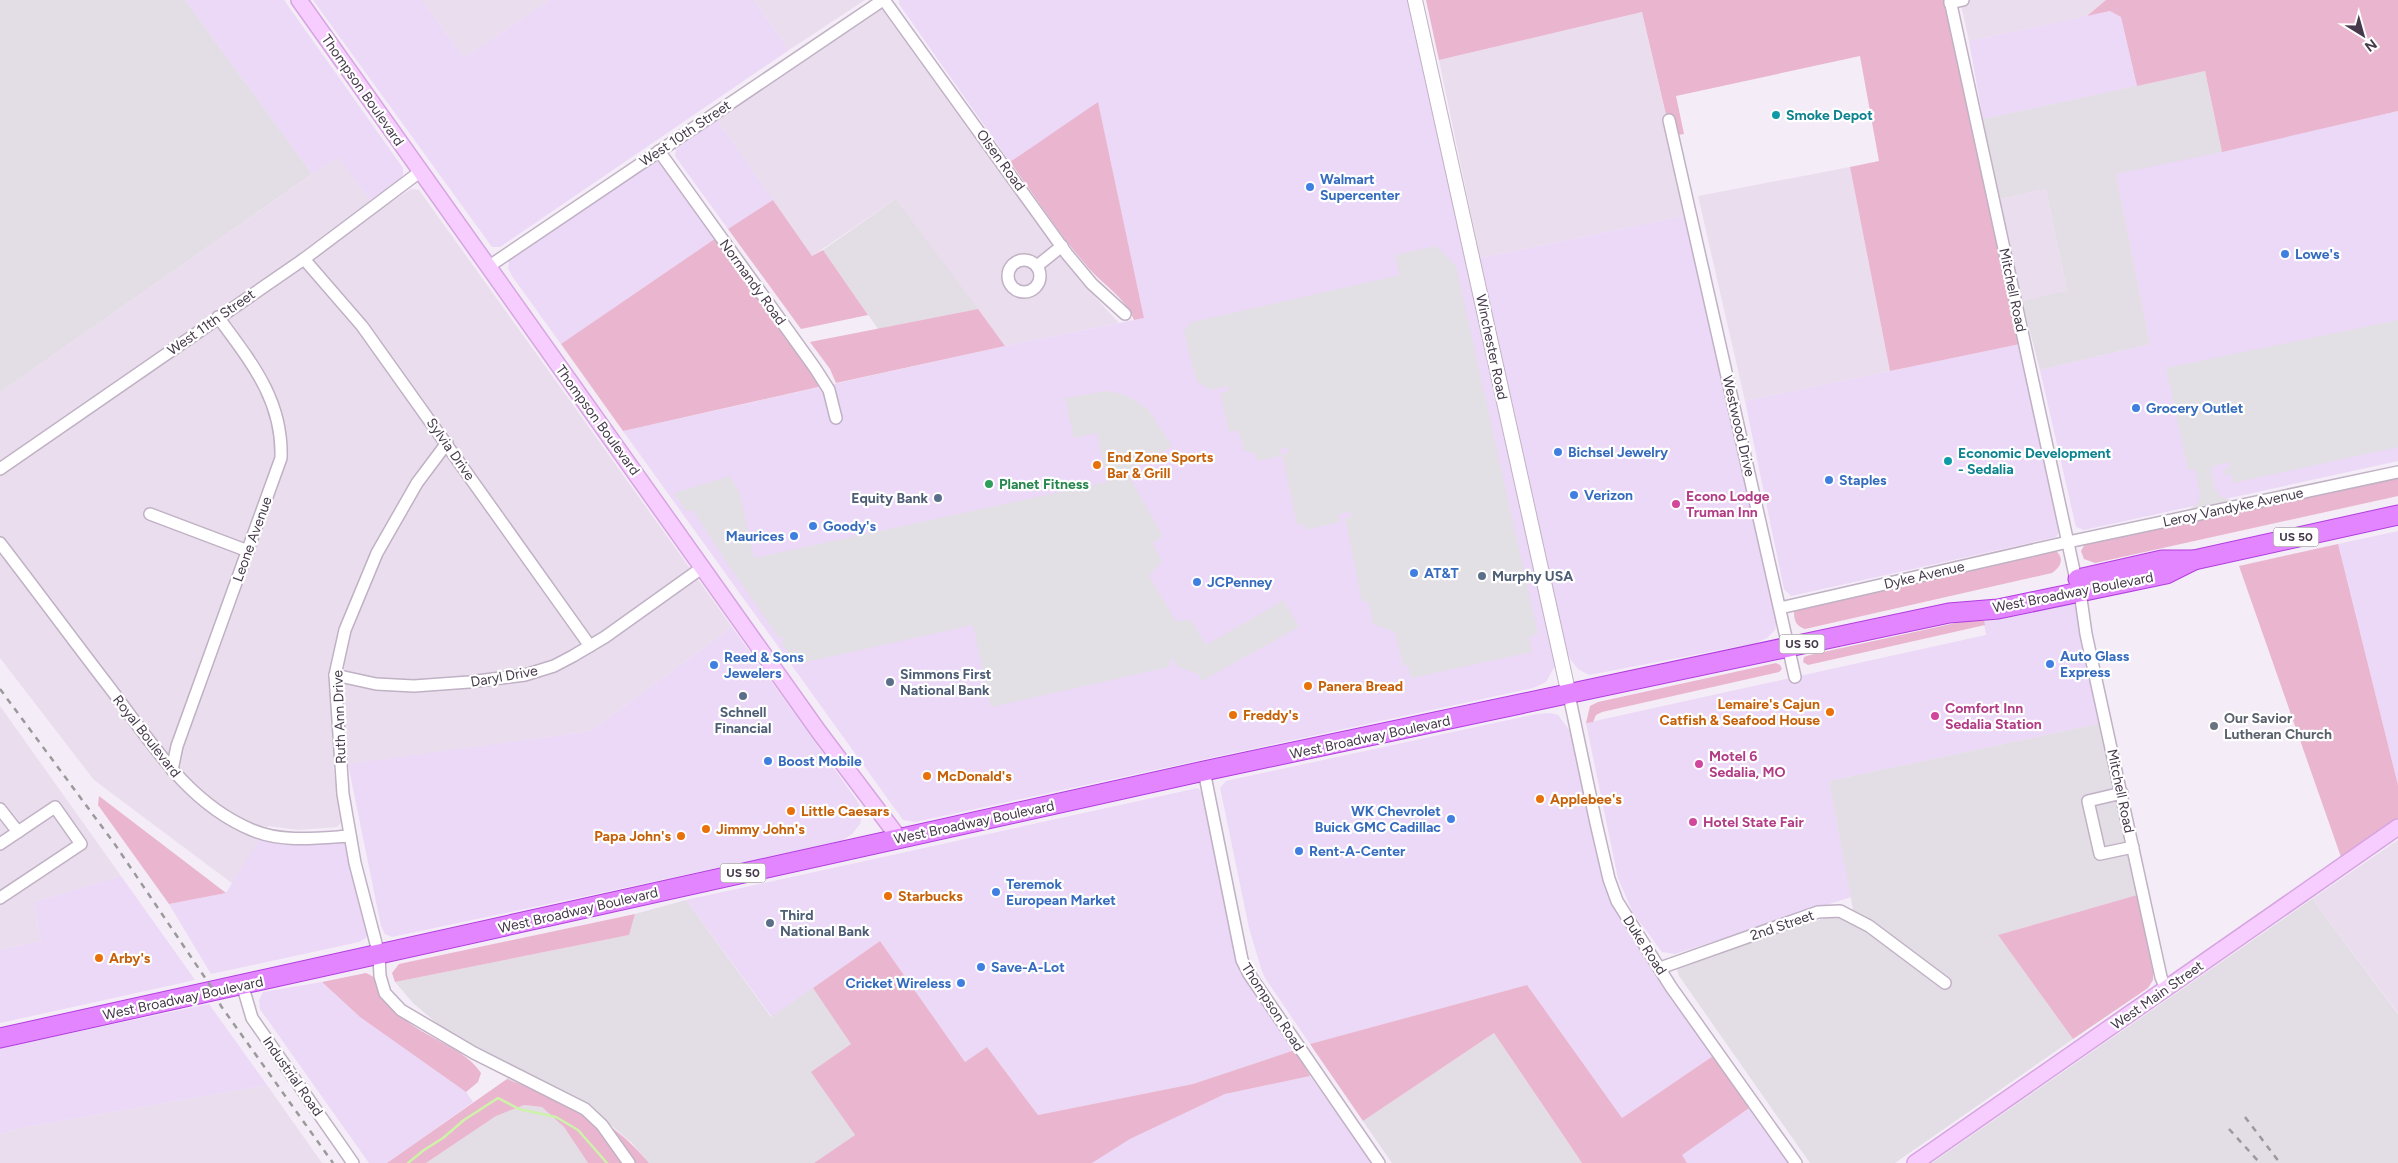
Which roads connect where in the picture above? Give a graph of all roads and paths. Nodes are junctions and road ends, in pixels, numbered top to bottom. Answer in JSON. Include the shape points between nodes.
{"nodes":[{"id":1,"x":299,"y":0,"type":"edge"},
{"id":2,"x":884,"y":0,"type":"edge"},
{"id":3,"x":1415,"y":0,"type":"edge"},
{"id":4,"x":1963,"y":0,"type":"edge"},
{"id":5,"x":1950,"y":1,"type":"edge"},
{"id":6,"x":1669,"y":120,"type":"dead end"},
{"id":7,"x":658,"y":151,"type":"junction"},
{"id":8,"x":421,"y":171,"type":"junction"},
{"id":9,"x":1062,"y":246,"type":"junction"},
{"id":10,"x":304,"y":258,"type":"junction"},
{"id":11,"x":488,"y":266,"type":"junction"},
{"id":12,"x":1037,"y":266,"type":"dead end"},
{"id":13,"x":1124,"y":314,"type":"dead end"},
{"id":14,"x":218,"y":317,"type":"junction"},
{"id":15,"x":836,"y":418,"type":"dead end"},
{"id":16,"x":447,"y":443,"type":"junction"},
{"id":17,"x":0,"y":469,"type":"edge"},
{"id":18,"x":2398,"y":472,"type":"edge"},
{"id":19,"x":150,"y":514,"type":"dead end"},
{"id":20,"x":2398,"y":515,"type":"edge"},
{"id":21,"x":2068,"y":542,"type":"junction"},
{"id":22,"x":0,"y":543,"type":"edge"},
{"id":23,"x":248,"y":551,"type":"junction"},
{"id":24,"x":703,"y":567,"type":"junction"},
{"id":25,"x":2078,"y":586,"type":"junction"},
{"id":26,"x":1780,"y":608,"type":"junction"},
{"id":27,"x":590,"y":646,"type":"junction"},
{"id":28,"x":1789,"y":647,"type":"junction"},
{"id":29,"x":335,"y":675,"type":"junction"},
{"id":30,"x":1795,"y":678,"type":"dead end"},
{"id":31,"x":1569,"y":694,"type":"junction"},
{"id":32,"x":172,"y":770,"type":"junction"},
{"id":33,"x":1204,"y":772,"type":"junction"},
{"id":34,"x":2122,"y":793,"type":"junction"},
{"id":35,"x":0,"y":809,"type":"edge"},
{"id":36,"x":2398,"y":827,"type":"edge"},
{"id":37,"x":18,"y":832,"type":"junction"},
{"id":38,"x":350,"y":836,"type":"junction"},
{"id":39,"x":899,"y":838,"type":"junction"},
{"id":40,"x":0,"y":844,"type":"edge"},
{"id":41,"x":2134,"y":847,"type":"junction"},
{"id":42,"x":0,"y":898,"type":"edge"},
{"id":43,"x":379,"y":955,"type":"junction"},
{"id":44,"x":1660,"y":968,"type":"junction"},
{"id":45,"x":1945,"y":983,"type":"dead end"},
{"id":46,"x":242,"y":984,"type":"junction"},
{"id":47,"x":2166,"y":989,"type":"junction"},
{"id":48,"x":0,"y":1038,"type":"edge"},
{"id":49,"x":353,"y":1163,"type":"edge"},
{"id":50,"x":628,"y":1163,"type":"edge"},
{"id":51,"x":1379,"y":1163,"type":"edge"},
{"id":52,"x":1796,"y":1163,"type":"edge"},
{"id":53,"x":1915,"y":1163,"type":"edge"}],
"edges":[{"from":1,"to":8,"type":"main road","name":"Thompson Boulevard"},
{"from":2,"to":7,"type":"street","name":"West 10th Street"},
{"from":2,"to":9,"type":"street","name":"Olsen Road"},
{"from":3,"to":31,"type":"street","name":"Winchester Road"},
{"from":4,"to":5,"type":"street"},
{"from":5,"to":21,"type":"street","name":"Mitchell Road"},
{"from":6,"to":26,"type":"street","name":"Westwood Drive"},
{"from":7,"to":11,"type":"street","name":"West 10th Street"},
{"from":7,"to":15,"type":"street","name":"Normandy Road","via":[[815,368],[828,390]]},
{"from":8,"to":10,"type":"street","name":"West 11th Street"},
{"from":8,"to":11,"type":"main road","name":"Thompson Boulevard"},
{"from":9,"to":12,"type":"street"},
{"from":9,"to":13,"type":"street","name":"Olsen Road","via":[[1092,284]]},
{"from":10,"to":14,"type":"street","name":"West 11th Street"},
{"from":10,"to":16,"type":"street","name":"Sylvia Drive","via":[[362,326]]},
{"from":11,"to":24,"type":"main road","name":"Thompson Boulevard"},
{"from":14,"to":17,"type":"street","name":"West 11th Street"},
{"from":14,"to":23,"type":"street","name":"Leone Avenue","via":[[255,368],[279,419],[282,439],[281,458]]},
{"from":16,"to":27,"type":"street","name":"Sylvia Drive"},
{"from":16,"to":29,"type":"street","name":"Ruth Ann Drive","via":[[417,483],[377,552],[345,630]]},
{"from":18,"to":21,"type":"street","name":"Leroy Vandyke Avenue"},
{"from":19,"to":23,"type":"street"},
{"from":20,"to":25,"type":"highway","name":"West Broadway Boulevard","number":"US 50","via":[[2194,560],[2162,560]]},
{"from":21,"to":25,"type":"street","name":"Mitchell Road"},
{"from":21,"to":26,"type":"street","name":"Dyke Avenue"},
{"from":22,"to":32,"type":"street","name":"Royal Boulevard"},
{"from":23,"to":32,"type":"street","name":"Leone Avenue"},
{"from":24,"to":27,"type":"street","name":"Daryl Drive"},
{"from":24,"to":39,"type":"main road","name":"Thompson Boulevard","via":[[819,732]]},
{"from":25,"to":28,"type":"highway","name":"West Broadway Boulevard","number":"US 50","via":[[1994,597],[1949,613]]},
{"from":25,"to":34,"type":"street","name":"Mitchell Road"},
{"from":26,"to":28,"type":"street","name":"Westwood Drive"},
{"from":27,"to":29,"type":"street","name":"Daryl Drive","via":[[554,666],[525,675],[469,682],[414,686],[376,684]]},
{"from":28,"to":30,"type":"street","name":"Westwood Drive"},
{"from":28,"to":31,"type":"highway","name":"West Broadway Boulevard","number":"US 50"},
{"from":29,"to":38,"type":"street","name":"Ruth Ann Drive","via":[[343,794]]},
{"from":31,"to":33,"type":"highway","name":"West Broadway Boulevard","number":"US 50"},
{"from":31,"to":44,"type":"street","name":"Duke Road","via":[[1611,884],[1622,910]]},
{"from":32,"to":38,"type":"street","name":"Royal Boulevard","via":[[208,806],[254,831],[306,838]]},
{"from":33,"to":39,"type":"highway","name":"West Broadway Boulevard","number":"US 50"},
{"from":33,"to":51,"type":"street","name":"Thompson Road","via":[[1242,960],[1253,981]]},
{"from":34,"to":41,"type":"street","name":"Mitchell Road"},
{"from":34,"to":41,"type":"street","via":[[2088,801],[2100,854]]},
{"from":35,"to":37,"type":"street"},
{"from":36,"to":47,"type":"main road","name":"West Main Street"},
{"from":37,"to":40,"type":"street"},
{"from":37,"to":42,"type":"street","via":[[55,807],[81,844]]},
{"from":38,"to":43,"type":"street","name":"Ruth Ann Drive"},
{"from":39,"to":43,"type":"highway","name":"West Broadway Boulevard","number":"US 50"},
{"from":41,"to":47,"type":"street","name":"Mitchell Road"},
{"from":43,"to":46,"type":"highway","name":"West Broadway Boulevard","number":"US 50"},
{"from":43,"to":50,"type":"street","name":"Ruth Ann Drive","via":[[385,993],[401,1010],[474,1053],[585,1109],[602,1125]]},
{"from":44,"to":45,"type":"street","name":"2nd Street","via":[[1818,912],[1840,911],[1869,926]]},
{"from":44,"to":52,"type":"street","name":"Duke Road"},
{"from":46,"to":48,"type":"highway","name":"West Broadway Boulevard","number":"US 50"},
{"from":46,"to":49,"type":"street","name":"Industrial Road","via":[[252,1018]]},
{"from":47,"to":53,"type":"main road","name":"West Main Street"}]}
